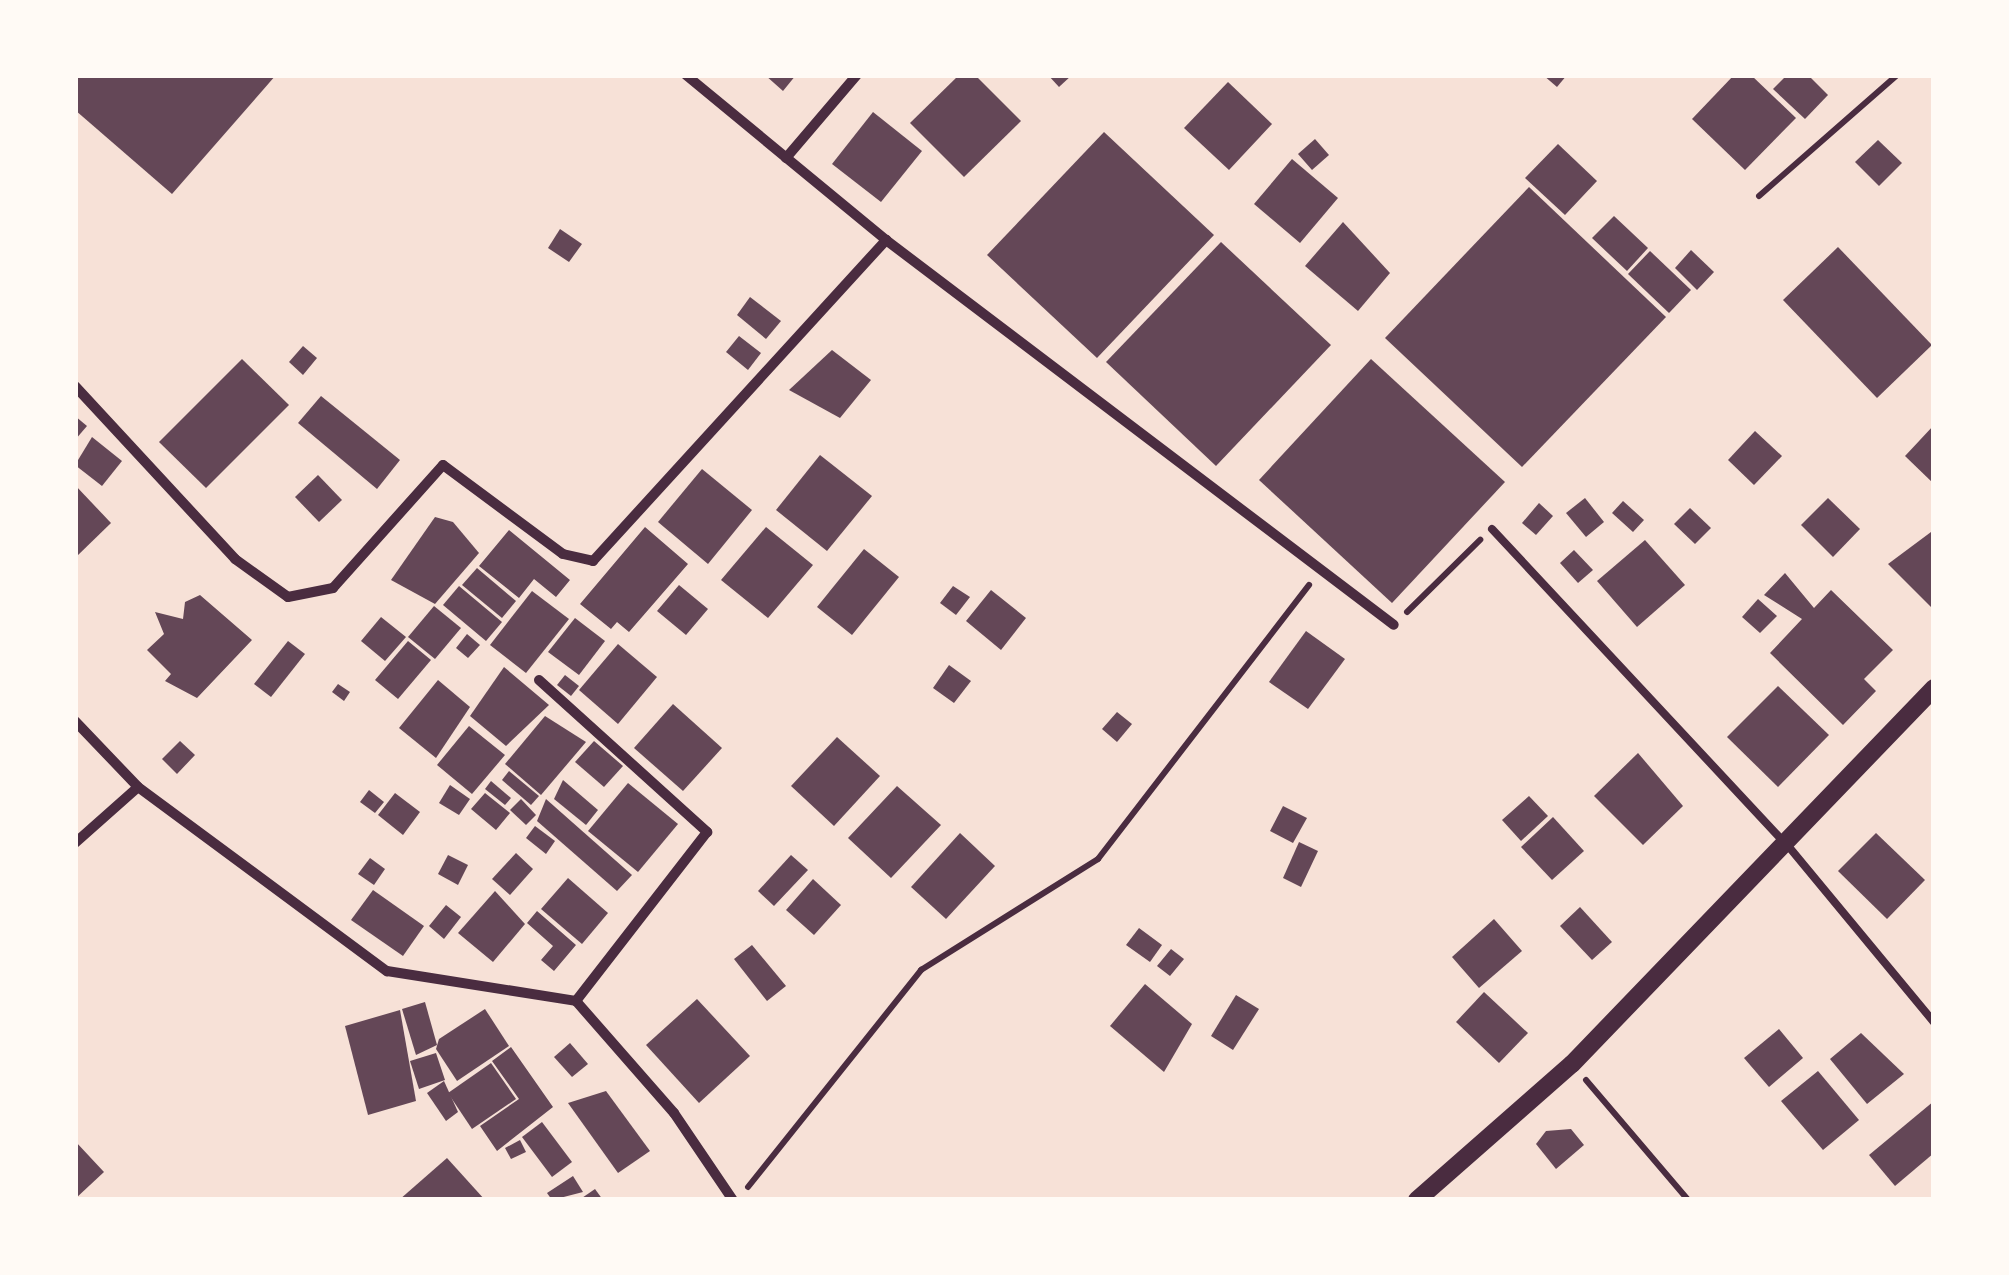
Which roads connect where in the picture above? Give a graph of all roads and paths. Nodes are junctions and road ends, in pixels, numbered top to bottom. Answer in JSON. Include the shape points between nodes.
{"nodes":[{"id":1,"x":686,"y":75,"type":"edge"},
{"id":2,"x":857,"y":75,"type":"edge"},
{"id":3,"x":1897,"y":75,"type":"edge"},
{"id":4,"x":786,"y":158,"type":"junction"},
{"id":5,"x":1759,"y":196,"type":"dead end"},
{"id":6,"x":886,"y":240,"type":"junction"},
{"id":7,"x":75,"y":386,"type":"edge"},
{"id":8,"x":1492,"y":529,"type":"joint"},
{"id":9,"x":1318,"y":573,"type":"junction"},
{"id":10,"x":1394,"y":626,"type":"joint"},
{"id":11,"x":538,"y":680,"type":"dead end"},
{"id":12,"x":1934,"y":688,"type":"edge"},
{"id":13,"x":75,"y":721,"type":"edge"},
{"id":14,"x":138,"y":787,"type":"junction"},
{"id":15,"x":75,"y":842,"type":"edge"},
{"id":16,"x":1789,"y":847,"type":"junction"},
{"id":17,"x":576,"y":1002,"type":"junction"},
{"id":18,"x":1934,"y":1022,"type":"edge"},
{"id":19,"x":1572,"y":1064,"type":"junction"},
{"id":20,"x":736,"y":1200,"type":"edge"},
{"id":21,"x":1417,"y":1200,"type":"edge"},
{"id":22,"x":1688,"y":1200,"type":"edge"}],
"edges":[{"from":1,"to":4,"type":"street"},
{"from":2,"to":4,"type":"street"},
{"from":3,"to":5,"type":"path"},
{"from":4,"to":6,"type":"street"},
{"from":6,"to":7,"type":"street","via":[[593,562],[563,554],[443,464],[333,588],[288,597],[235,559]]},
{"from":6,"to":9,"type":"street"},
{"from":8,"to":10,"type":"path"},
{"from":8,"to":16,"type":"lane"},
{"from":9,"to":10,"type":"street"},
{"from":9,"to":20,"type":"path","via":[[1098,859],[921,970]]},
{"from":11,"to":17,"type":"street","via":[[707,832]]},
{"from":12,"to":16,"type":"street"},
{"from":13,"to":14,"type":"street"},
{"from":14,"to":15,"type":"street"},
{"from":14,"to":17,"type":"street","via":[[388,971]]},
{"from":16,"to":18,"type":"lane"},
{"from":16,"to":19,"type":"street"},
{"from":17,"to":20,"type":"street","via":[[674,1114]]},
{"from":19,"to":21,"type":"street"},
{"from":19,"to":22,"type":"path"}]}
